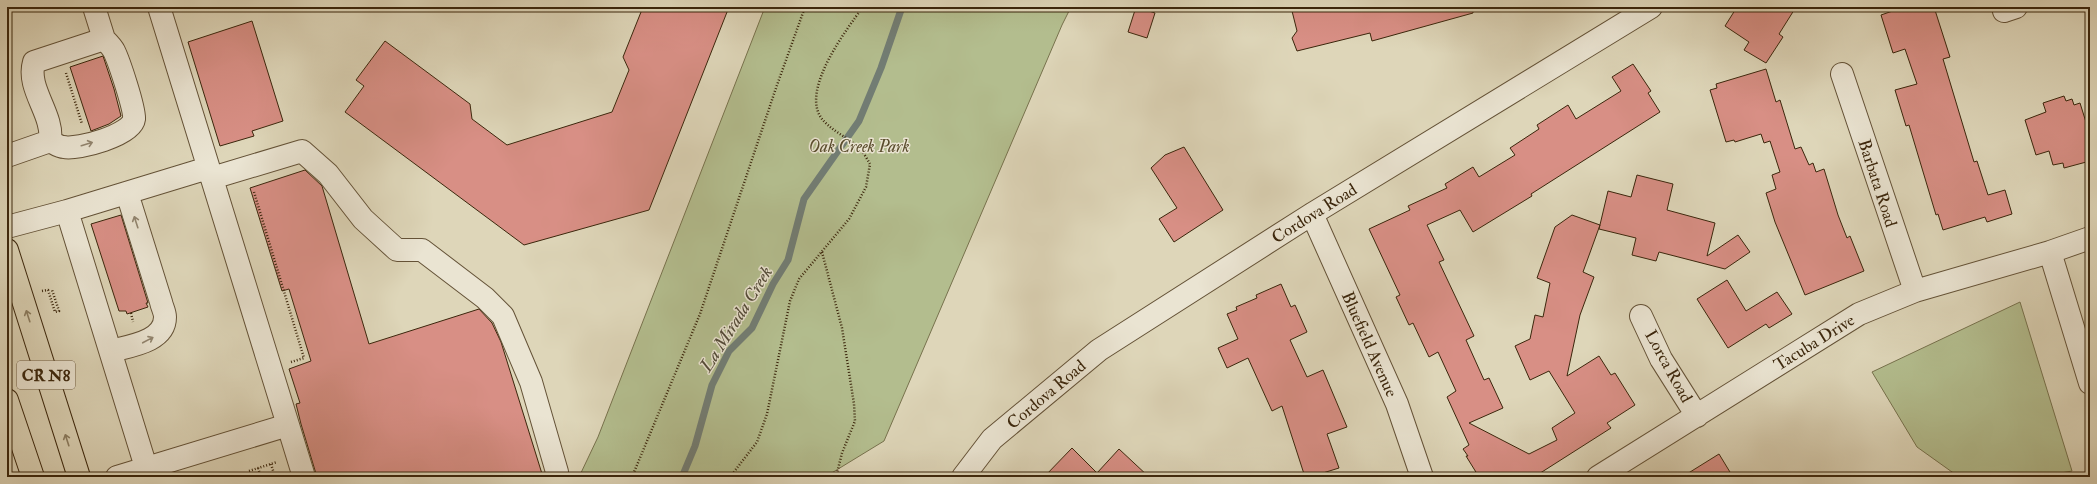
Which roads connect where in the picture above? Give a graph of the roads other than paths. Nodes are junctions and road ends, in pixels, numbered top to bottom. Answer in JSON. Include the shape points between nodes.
{"nodes":[{"id":1,"x":94,"y":7,"type":"edge"},
{"id":2,"x":159,"y":7,"type":"edge"},
{"id":3,"x":1651,"y":7,"type":"edge"},
{"id":4,"x":2003,"y":7,"type":"edge"},
{"id":5,"x":2016,"y":7,"type":"edge"},
{"id":6,"x":104,"y":40,"type":"junction"},
{"id":7,"x":1842,"y":74,"type":"dead end"},
{"id":8,"x":50,"y":141,"type":"junction"},
{"id":9,"x":7,"y":156,"type":"edge"},
{"id":10,"x":210,"y":173,"type":"junction"},
{"id":11,"x":127,"y":193,"type":"junction"},
{"id":12,"x":67,"y":211,"type":"junction"},
{"id":13,"x":1312,"y":214,"type":"junction"},
{"id":14,"x":7,"y":227,"type":"edge"},
{"id":15,"x":2090,"y":238,"type":"edge"},
{"id":16,"x":7,"y":250,"type":"edge"},
{"id":17,"x":2050,"y":252,"type":"junction"},
{"id":18,"x":1914,"y":292,"type":"junction"},
{"id":19,"x":1641,"y":316,"type":"dead end"},
{"id":20,"x":111,"y":351,"type":"junction"},
{"id":21,"x":2090,"y":383,"type":"edge"},
{"id":22,"x":7,"y":400,"type":"edge"},
{"id":23,"x":1697,"y":416,"type":"junction"},
{"id":24,"x":288,"y":425,"type":"junction"},
{"id":25,"x":148,"y":473,"type":"edge"},
{"id":26,"x":33,"y":477,"type":"edge"},
{"id":27,"x":79,"y":477,"type":"edge"},
{"id":28,"x":117,"y":477,"type":"edge"},
{"id":29,"x":304,"y":477,"type":"edge"},
{"id":30,"x":556,"y":477,"type":"edge"},
{"id":31,"x":963,"y":477,"type":"edge"},
{"id":32,"x":1422,"y":477,"type":"edge"},
{"id":33,"x":1598,"y":477,"type":"edge"}],
"edges":[{"from":1,"to":6,"type":"street"},
{"from":2,"to":10,"type":"street"},
{"from":3,"to":13,"type":"street","name":"Cordova Road"},
{"from":4,"to":5,"type":"street","via":[[2004,11]]},
{"from":6,"to":8,"type":"street","via":[[34,62],[31,72],[50,130]]},
{"from":8,"to":6,"type":"street","one_way":true,"via":[[63,148],[77,147],[122,133],[134,120],[114,51]]},
{"from":7,"to":18,"type":"street","name":"Barbata Road"},
{"from":8,"to":9,"type":"street"},
{"from":10,"to":11,"type":"street"},
{"from":10,"to":24,"type":"street"},
{"from":10,"to":30,"type":"street","via":[[302,150],[328,174],[363,219],[397,250],[422,250],[485,298],[503,316],[531,382],[557,472]]},
{"from":11,"to":12,"type":"street"},
{"from":20,"to":11,"type":"street","one_way":true,"via":[[145,342],[158,334],[165,318]]},
{"from":12,"to":14,"type":"street"},
{"from":12,"to":20,"type":"street"},
{"from":13,"to":31,"type":"street","name":"Cordova Road","via":[[1099,350],[992,439]]},
{"from":13,"to":32,"type":"street","name":"Bluefield Avenue","via":[[1397,404]]},
{"from":15,"to":17,"type":"street","name":"Tacuba Drive"},
{"from":27,"to":16,"type":"main road","number":"CR N8","one_way":true},
{"from":17,"to":18,"type":"street","name":"Tacuba Drive"},
{"from":17,"to":21,"type":"street"},
{"from":18,"to":23,"type":"street","name":"Tacuba Drive","via":[[1860,314]]},
{"from":19,"to":23,"type":"street","name":"Lorca Road","via":[[1661,359]]},
{"from":20,"to":25,"type":"street"},
{"from":22,"to":26,"type":"main road","number":"CR N8"},
{"from":23,"to":33,"type":"street","name":"Tacuba Drive"},
{"from":24,"to":25,"type":"street"},
{"from":24,"to":29,"type":"street"},
{"from":25,"to":28,"type":"street"}]}
